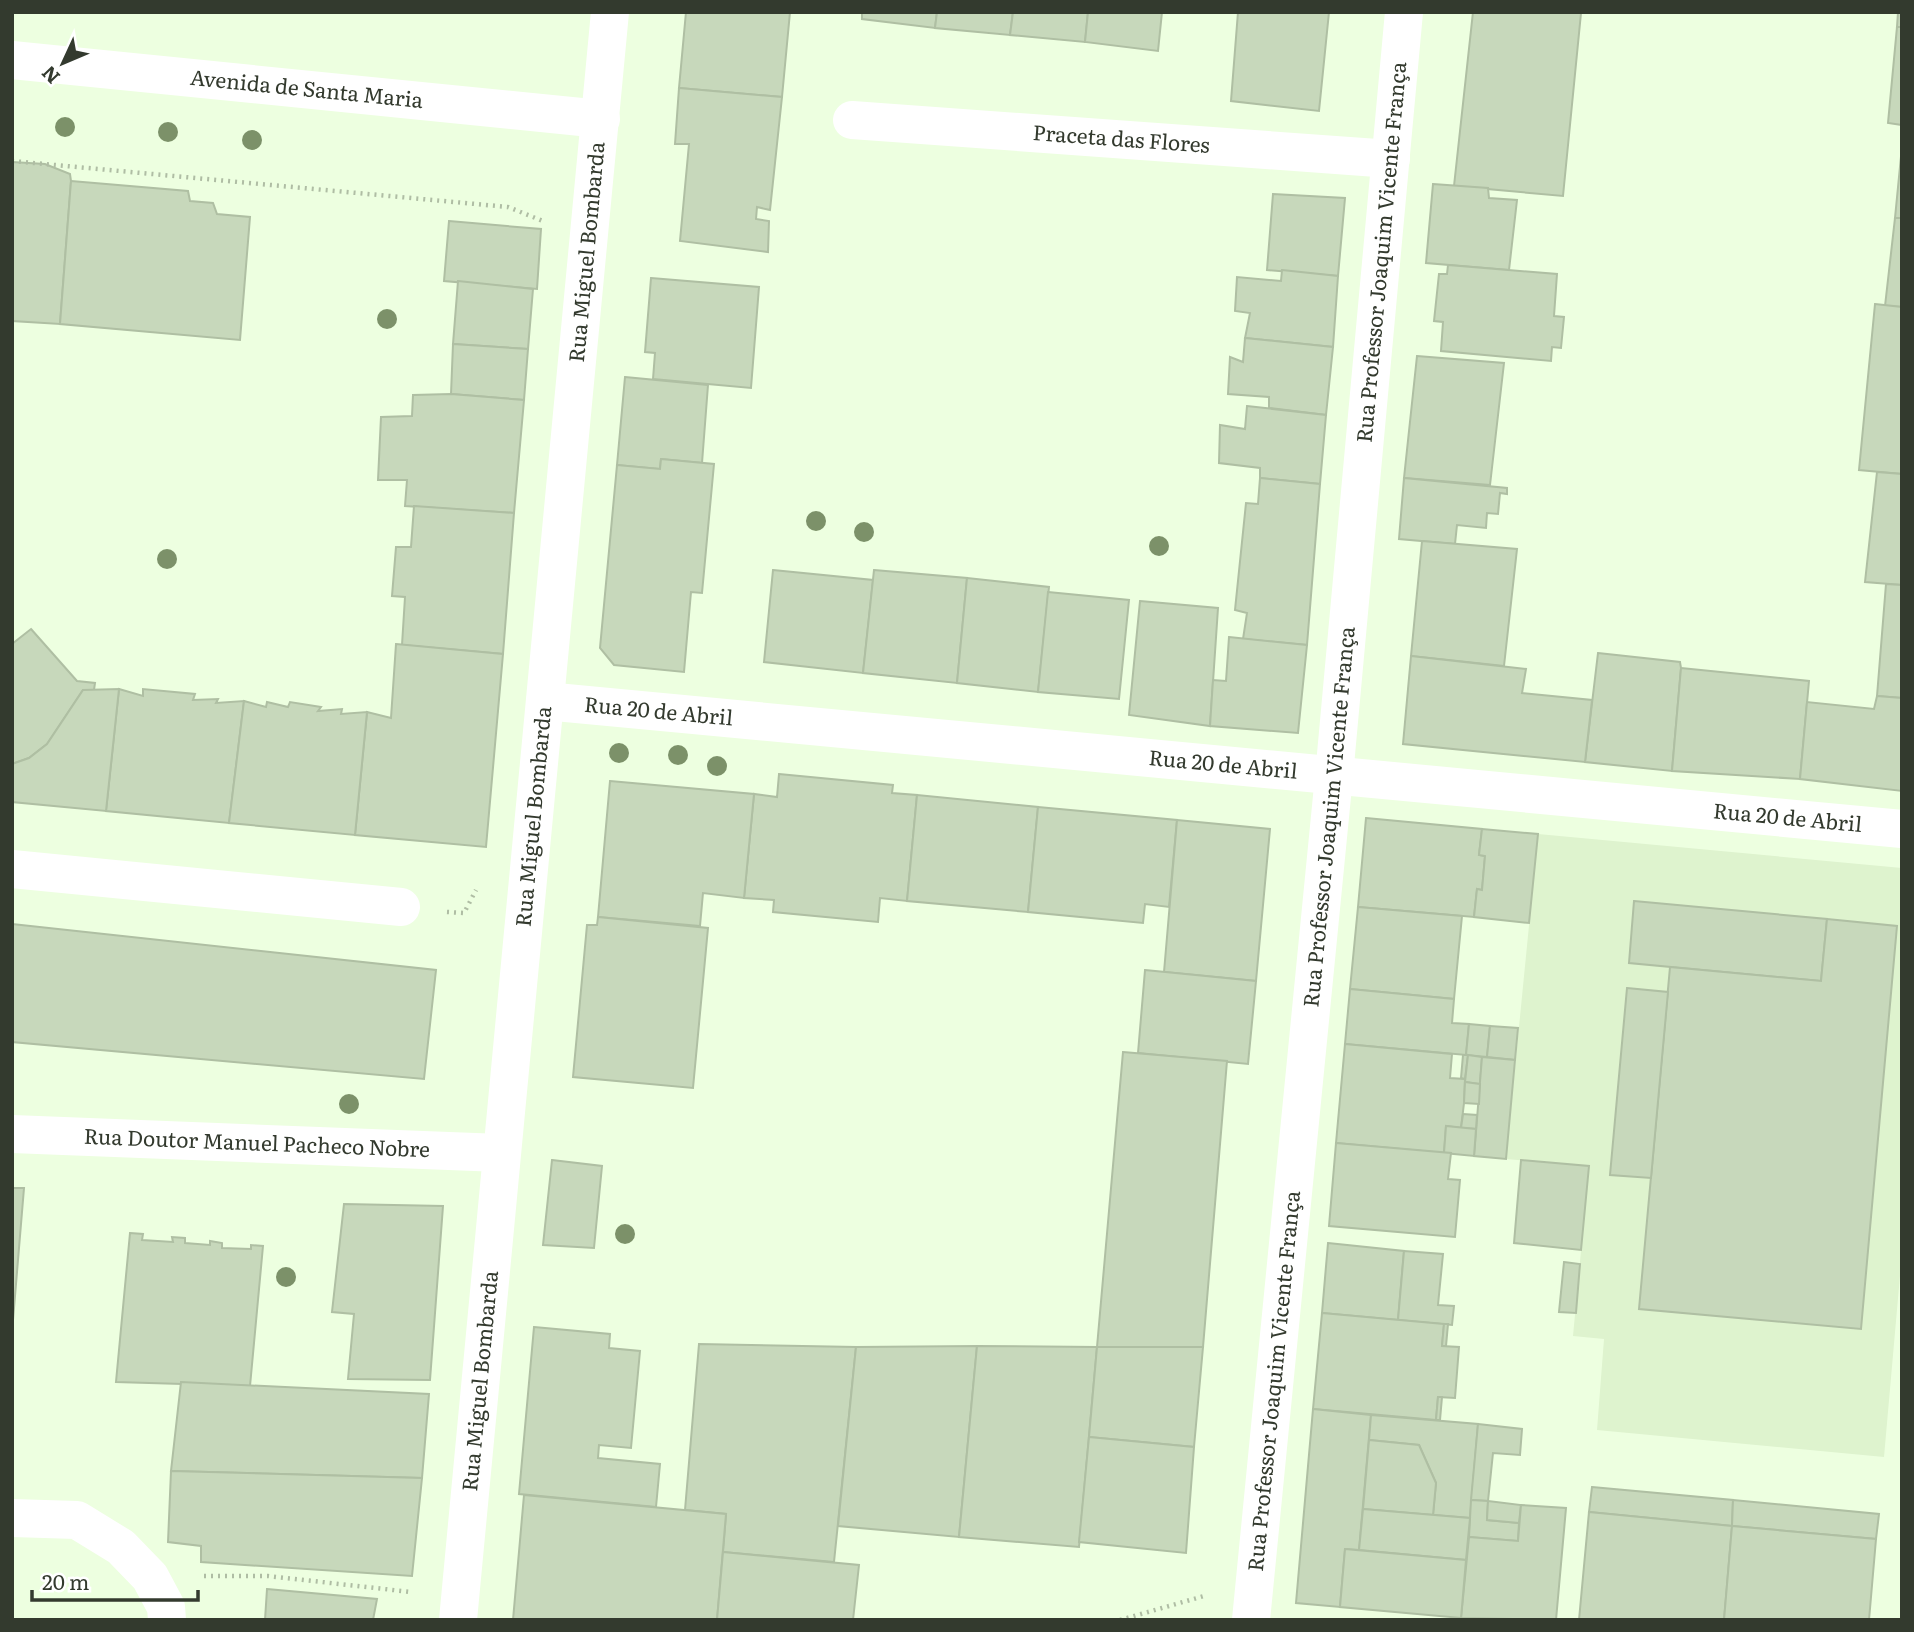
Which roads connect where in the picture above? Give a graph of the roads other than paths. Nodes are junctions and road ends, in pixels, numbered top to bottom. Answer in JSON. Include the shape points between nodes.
{"nodes":[{"id":1,"x":610,"y":12,"type":"edge"},
{"id":2,"x":1404,"y":12,"type":"edge"},
{"id":3,"x":12,"y":60,"type":"edge"},
{"id":4,"x":601,"y":119,"type":"junction"},
{"id":5,"x":852,"y":120,"type":"dead end"},
{"id":6,"x":1391,"y":159,"type":"junction"},
{"id":7,"x":545,"y":701,"type":"junction"},
{"id":8,"x":1334,"y":776,"type":"junction"},
{"id":9,"x":1902,"y":830,"type":"edge"},
{"id":10,"x":12,"y":869,"type":"edge"},
{"id":11,"x":401,"y":907,"type":"dead end"},
{"id":12,"x":12,"y":1134,"type":"edge"},
{"id":13,"x":501,"y":1153,"type":"junction"},
{"id":14,"x":12,"y":1518,"type":"edge"},
{"id":15,"x":460,"y":1609,"type":"edge"},
{"id":16,"x":167,"y":1620,"type":"edge"},
{"id":17,"x":1251,"y":1620,"type":"edge"}],
"edges":[{"from":1,"to":4,"type":"street","name":"Rua Miguel Bombarda"},
{"from":2,"to":6,"type":"street","name":"Rua Professor Joaquim Vicente França"},
{"from":3,"to":4,"type":"street","name":"Avenida de Santa Maria"},
{"from":4,"to":7,"type":"street","name":"Rua Miguel Bombarda"},
{"from":5,"to":6,"type":"street","name":"Praceta das Flores"},
{"from":6,"to":8,"type":"street","name":"Rua Professor Joaquim Vicente França"},
{"from":7,"to":8,"type":"street","name":"Rua 20 de Abril"},
{"from":7,"to":13,"type":"street","name":"Rua Miguel Bombarda"},
{"from":8,"to":9,"type":"street","name":"Rua 20 de Abril"},
{"from":8,"to":17,"type":"street","name":"Rua Professor Joaquim Vicente França"},
{"from":10,"to":11,"type":"street"},
{"from":12,"to":13,"type":"street","name":"Rua Doutor Manuel Pacheco Nobre"},
{"from":13,"to":15,"type":"street","name":"Rua Miguel Bombarda"},
{"from":14,"to":16,"type":"street","via":[[77,1520],[121,1547],[150,1577],[166,1606]]}]}
